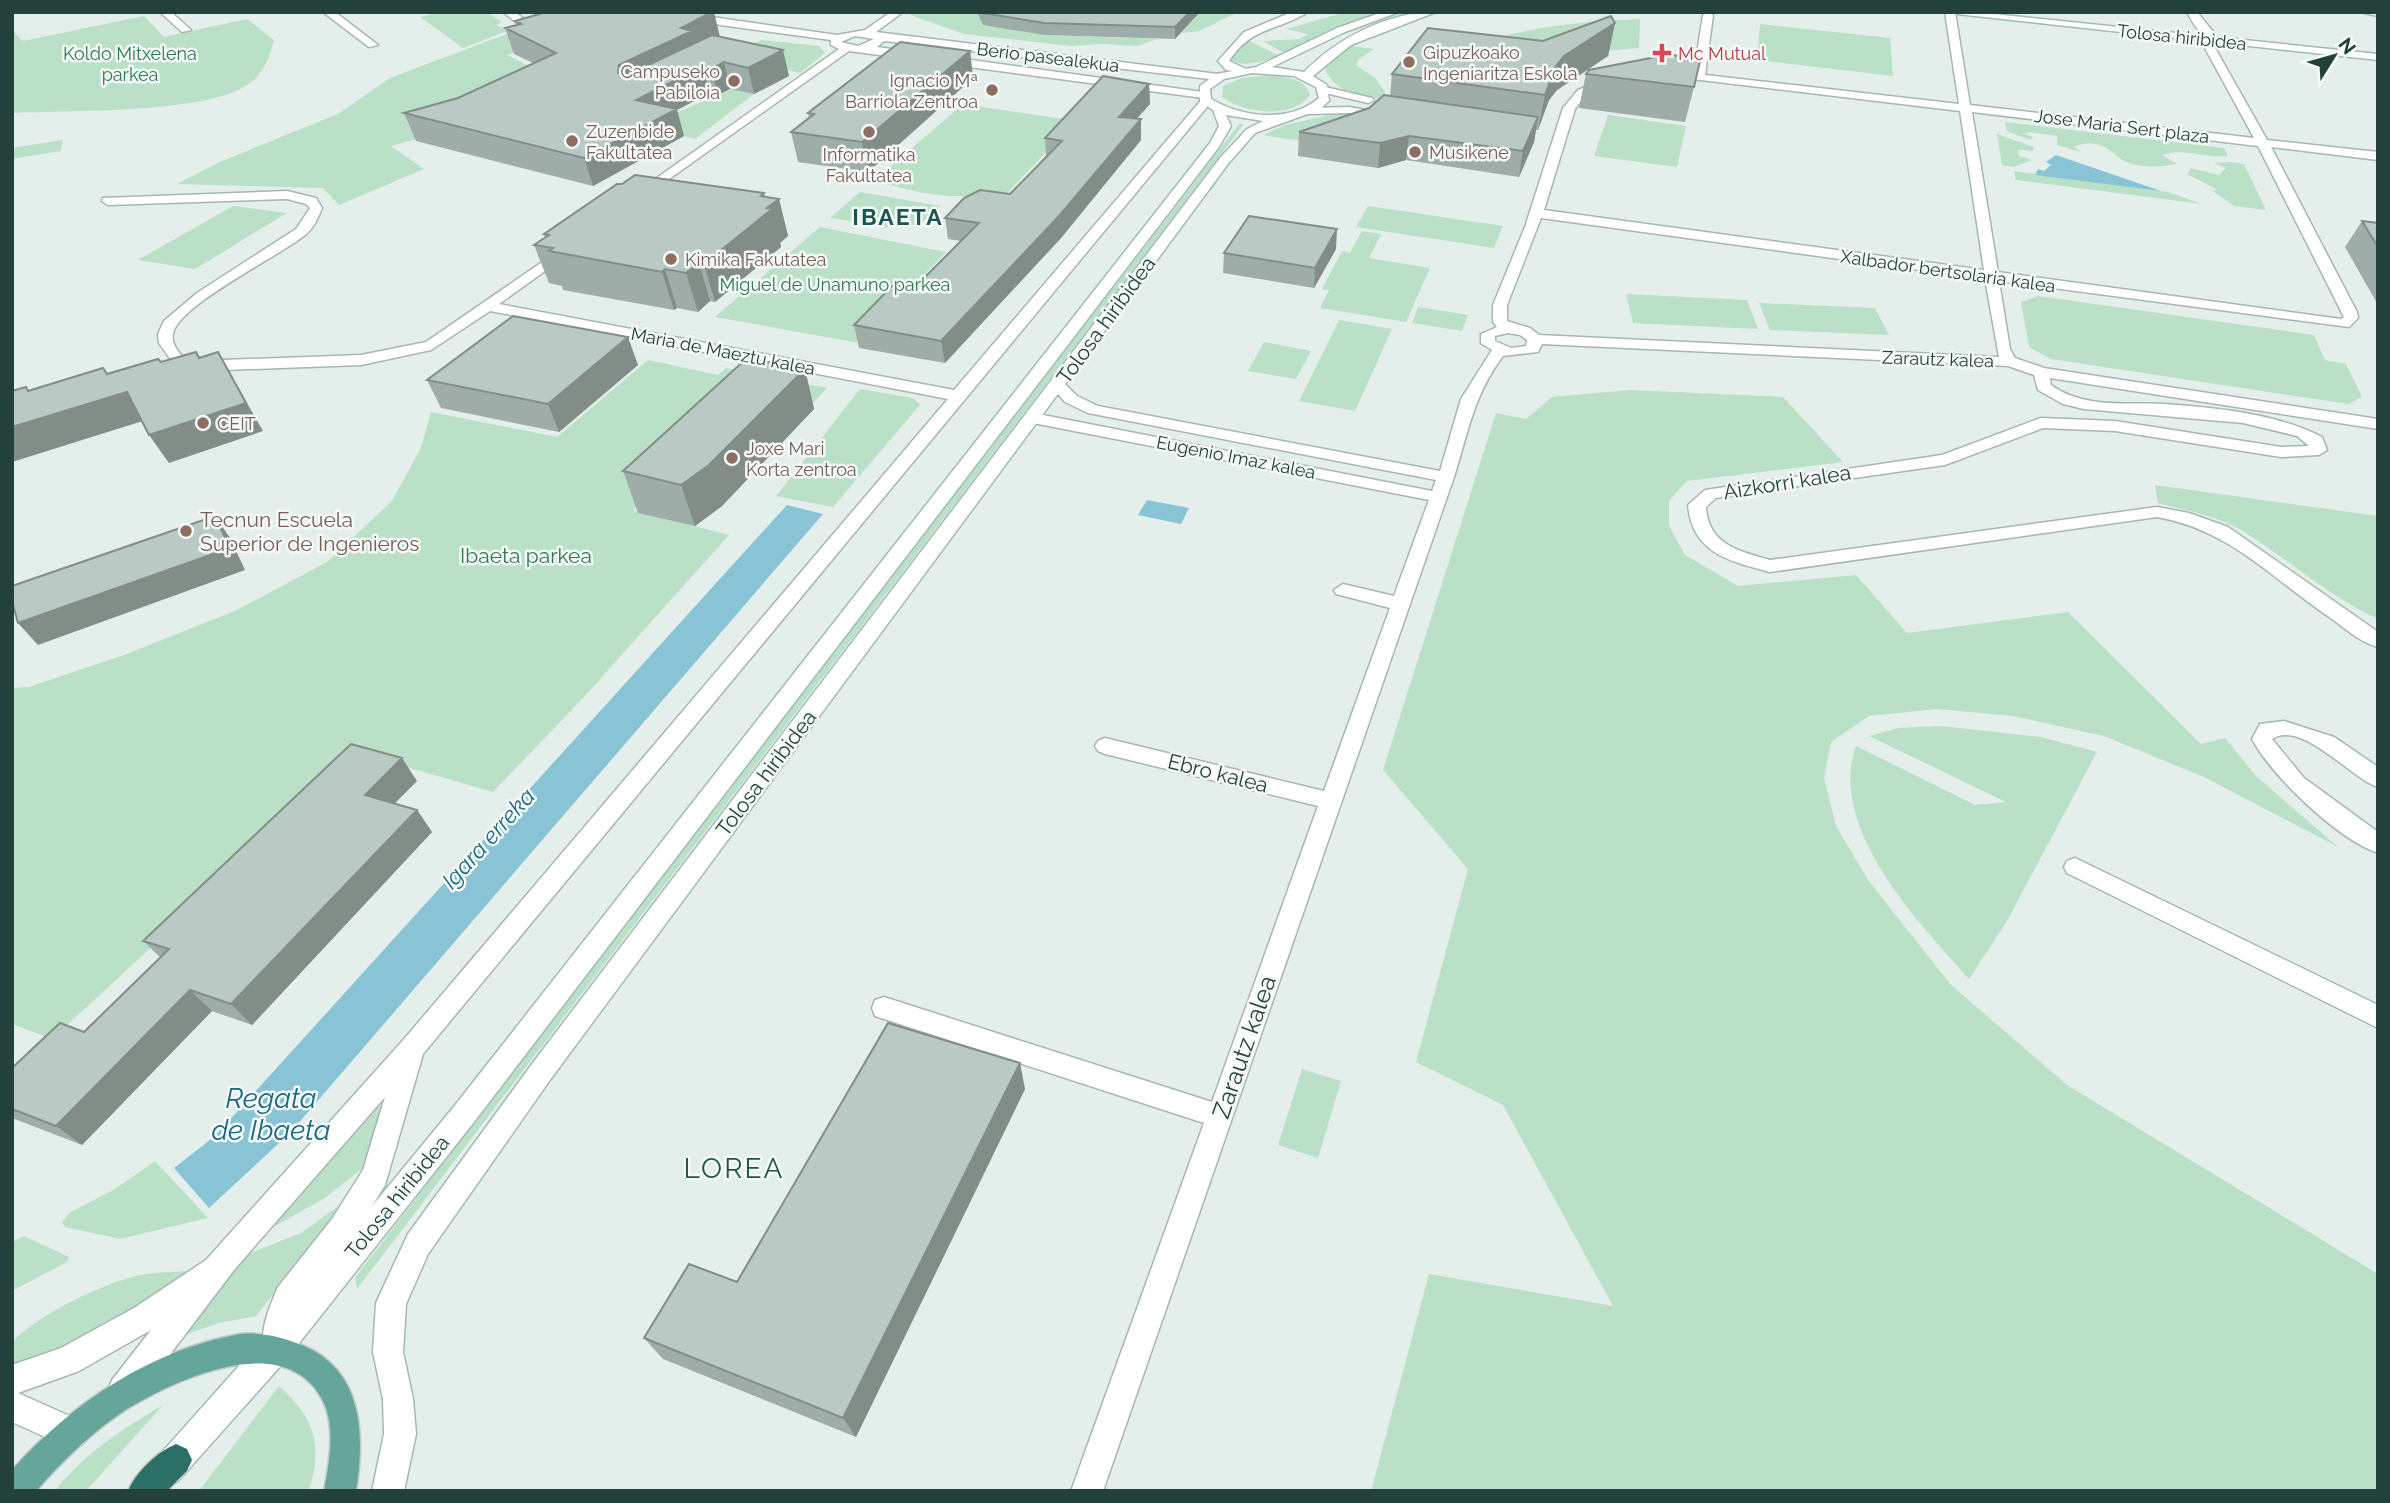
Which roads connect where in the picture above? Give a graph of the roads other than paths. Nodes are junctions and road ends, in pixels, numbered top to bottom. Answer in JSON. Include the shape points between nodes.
{"nodes":[{"id":1,"x":165,"y":12,"type":"edge"},
{"id":2,"x":328,"y":12,"type":"edge"},
{"id":3,"x":508,"y":12,"type":"edge"},
{"id":4,"x":682,"y":12,"type":"edge"},
{"id":5,"x":898,"y":12,"type":"edge"},
{"id":6,"x":1267,"y":12,"type":"edge"},
{"id":7,"x":1303,"y":12,"type":"edge"},
{"id":8,"x":1394,"y":12,"type":"edge"},
{"id":9,"x":1431,"y":12,"type":"edge"},
{"id":10,"x":1944,"y":12,"type":"edge"},
{"id":11,"x":2009,"y":12,"type":"edge"},
{"id":12,"x":2192,"y":12,"type":"edge"},
{"id":13,"x":2365,"y":12,"type":"edge"},
{"id":14,"x":1950,"y":13,"type":"edge"},
{"id":15,"x":2378,"y":13,"type":"edge"},
{"id":16,"x":1708,"y":15,"type":"dead end"},
{"id":17,"x":525,"y":24,"type":"edge"},
{"id":18,"x":1262,"y":24,"type":"junction"},
{"id":19,"x":769,"y":29,"type":"junction"},
{"id":20,"x":186,"y":30,"type":"dead end"},
{"id":21,"x":867,"y":33,"type":"junction"},
{"id":22,"x":2207,"y":36,"type":"junction"},
{"id":23,"x":879,"y":37,"type":"junction"},
{"id":24,"x":838,"y":38,"type":"junction"},
{"id":25,"x":744,"y":42,"type":"edge"},
{"id":26,"x":373,"y":45,"type":"dead end"},
{"id":27,"x":854,"y":48,"type":"junction"},
{"id":28,"x":2378,"y":50,"type":"edge"},
{"id":29,"x":2378,"y":57,"type":"edge"},
{"id":30,"x":1247,"y":70,"type":"junction"},
{"id":31,"x":1660,"y":74,"type":"edge"},
{"id":32,"x":1699,"y":76,"type":"junction"},
{"id":33,"x":1217,"y":77,"type":"junction"},
{"id":34,"x":1306,"y":77,"type":"junction"},
{"id":35,"x":1623,"y":77,"type":"edge"},
{"id":36,"x":1145,"y":86,"type":"junction"},
{"id":37,"x":1325,"y":90,"type":"junction"},
{"id":38,"x":1209,"y":101,"type":"junction"},
{"id":39,"x":1401,"y":104,"type":"edge"},
{"id":40,"x":1966,"y":107,"type":"junction"},
{"id":41,"x":1308,"y":111,"type":"junction"},
{"id":42,"x":1282,"y":117,"type":"junction"},
{"id":43,"x":1408,"y":117,"type":"edge"},
{"id":44,"x":1191,"y":118,"type":"junction"},
{"id":45,"x":1554,"y":125,"type":"junction"},
{"id":46,"x":2263,"y":143,"type":"junction"},
{"id":47,"x":2378,"y":156,"type":"edge"},
{"id":48,"x":1553,"y":165,"type":"junction"},
{"id":49,"x":108,"y":201,"type":"dead end"},
{"id":50,"x":628,"y":204,"type":"edge"},
{"id":51,"x":1537,"y":212,"type":"junction"},
{"id":52,"x":573,"y":244,"type":"edge"},
{"id":53,"x":1993,"y":277,"type":"junction"},
{"id":54,"x":487,"y":306,"type":"junction"},
{"id":55,"x":1507,"y":328,"type":"junction"},
{"id":56,"x":1535,"y":340,"type":"junction"},
{"id":57,"x":1499,"y":351,"type":"junction"},
{"id":58,"x":2009,"y":361,"type":"junction"},
{"id":59,"x":2041,"y":372,"type":"junction"},
{"id":60,"x":1058,"y":385,"type":"junction"},
{"id":61,"x":959,"y":396,"type":"junction"},
{"id":62,"x":1033,"y":418,"type":"junction"},
{"id":63,"x":2378,"y":424,"type":"edge"},
{"id":64,"x":1442,"y":487,"type":"junction"},
{"id":65,"x":1343,"y":590,"type":"dead end"},
{"id":66,"x":1401,"y":604,"type":"junction"},
{"id":67,"x":2378,"y":641,"type":"edge"},
{"id":68,"x":1105,"y":746,"type":"dead end"},
{"id":69,"x":2378,"y":779,"type":"edge"},
{"id":70,"x":1331,"y":801,"type":"junction"},
{"id":71,"x":2378,"y":844,"type":"edge"},
{"id":72,"x":2075,"y":867,"type":"dead end"},
{"id":73,"x":884,"y":1008,"type":"dead end"},
{"id":74,"x":2378,"y":1017,"type":"edge"},
{"id":75,"x":414,"y":1046,"type":"junction"},
{"id":76,"x":1219,"y":1116,"type":"junction"},
{"id":77,"x":224,"y":1260,"type":"junction"},
{"id":78,"x":274,"y":1350,"type":"junction"},
{"id":79,"x":12,"y":1380,"type":"edge"},
{"id":80,"x":116,"y":1399,"type":"junction"},
{"id":81,"x":12,"y":1406,"type":"edge"},
{"id":82,"x":72,"y":1433,"type":"junction"},
{"id":83,"x":176,"y":1460,"type":"junction"},
{"id":84,"x":15,"y":1491,"type":"edge"},
{"id":85,"x":144,"y":1491,"type":"edge"},
{"id":86,"x":152,"y":1491,"type":"edge"},
{"id":87,"x":341,"y":1491,"type":"edge"},
{"id":88,"x":388,"y":1491,"type":"edge"},
{"id":89,"x":1087,"y":1491,"type":"edge"}],
"edges":[{"from":1,"to":20,"type":"street"},
{"from":2,"to":26,"type":"street"},
{"from":3,"to":17,"type":"street"},
{"from":4,"to":19,"type":"street"},
{"from":5,"to":21,"type":"street"},
{"from":6,"to":18,"type":"street"},
{"from":7,"to":18,"type":"street"},
{"from":8,"to":30,"type":"street","via":[[1341,30],[1276,63]]},
{"from":9,"to":34,"type":"street","via":[[1347,43]]},
{"from":10,"to":14,"type":"street","name":"Tolosa hiribidea"},
{"from":11,"to":22,"type":"street","name":"Tolosa hiribidea"},
{"from":12,"to":22,"type":"street"},
{"from":13,"to":15,"type":"street"},
{"from":14,"to":22,"type":"street","name":"Tolosa hiribidea"},
{"from":14,"to":40,"type":"street"},
{"from":16,"to":32,"type":"street"},
{"from":18,"to":30,"type":"street","via":[[1240,38],[1223,59],[1226,66]]},
{"from":19,"to":24,"type":"street"},
{"from":19,"to":25,"type":"street"},
{"from":21,"to":23,"type":"street","name":"Berio pasealekua"},
{"from":21,"to":24,"type":"street"},
{"from":22,"to":28,"type":"street","name":"Tolosa hiribidea"},
{"from":22,"to":29,"type":"street","name":"Tolosa hiribidea"},
{"from":22,"to":46,"type":"street"},
{"from":23,"to":27,"type":"street","via":[[877,43]]},
{"from":23,"to":33,"type":"street","name":"Berio pasealekua"},
{"from":24,"to":27,"type":"street","via":[[835,43]]},
{"from":27,"to":36,"type":"street","name":"Berio pasealekua"},
{"from":27,"to":50,"type":"street"},
{"from":30,"to":33,"type":"street"},
{"from":30,"to":34,"type":"street","via":[[1279,70]]},
{"from":31,"to":32,"type":"street","name":"Jose Maria Sert plaza"},
{"from":32,"to":40,"type":"street","name":"Jose Maria Sert plaza"},
{"from":33,"to":38,"type":"street","via":[[1204,88]]},
{"from":34,"to":37,"type":"street"},
{"from":35,"to":45,"type":"street","via":[[1582,92]]},
{"from":36,"to":38,"type":"street","name":"Berio pasealekua"},
{"from":36,"to":44,"type":"street","via":[[1179,102]]},
{"from":37,"to":39,"type":"street"},
{"from":37,"to":41,"type":"street","via":[[1321,104]]},
{"from":38,"to":42,"type":"street","name":"Berio pasealekua","via":[[1254,117]]},
{"from":38,"to":44,"type":"street","name":"Tolosa hiribidea"},
{"from":38,"to":78,"type":"street","name":"Tolosa hiribidea","via":[[1225,126],[1218,140],[473,1102]]},
{"from":40,"to":46,"type":"street","name":"Jose Maria Sert plaza"},
{"from":40,"to":53,"type":"street"},
{"from":41,"to":42,"type":"street"},
{"from":41,"to":43,"type":"street"},
{"from":42,"to":60,"type":"street","name":"Tolosa hiribidea","via":[[1257,126],[1241,140]]},
{"from":44,"to":61,"type":"street","name":"Tolosa hiribidea"},
{"from":45,"to":48,"type":"street"},
{"from":45,"to":48,"type":"street","via":[[1569,139]]},
{"from":46,"to":47,"type":"street","name":"Jose Maria Sert plaza"},
{"from":46,"to":53,"type":"street","name":"Xalbador bertsolaria kalea","via":[[2350,312],[2349,321],[2335,324]]},
{"from":48,"to":51,"type":"street"},
{"from":49,"to":54,"type":"street","via":[[287,195],[310,201],[316,208],[301,232],[192,301],[167,325],[164,334],[176,367],[361,360],[431,346]]},
{"from":51,"to":53,"type":"street","name":"Xalbador bertsolaria kalea"},
{"from":51,"to":55,"type":"street","via":[[1500,305],[1500,323]]},
{"from":52,"to":54,"type":"street"},
{"from":53,"to":58,"type":"street","via":[[2003,349]]},
{"from":54,"to":61,"type":"street","name":"Maria de Maeztu kalea"},
{"from":55,"to":56,"type":"street","via":[[1524,331]]},
{"from":55,"to":57,"type":"street","via":[[1488,334],[1488,343]]},
{"from":56,"to":57,"type":"street","via":[[1527,352]]},
{"from":56,"to":58,"type":"street","name":"Zarautz kalea"},
{"from":57,"to":64,"type":"street","name":"Zarautz kalea","via":[[1466,400]]},
{"from":58,"to":59,"type":"street","name":"Zarautz kalea"},
{"from":59,"to":63,"type":"street","name":"Zarautz kalea"},
{"from":59,"to":67,"type":"street","name":"Aizkorri kalea","via":[[2044,387],[2063,399],[2191,412],[2286,428],[2309,435],[2319,450],[2281,452],[2115,426],[2041,423],[1945,460],[1711,494],[1697,505],[1700,528],[1719,546],[1745,560],[1770,566],[2157,512],[2188,516],[2251,546],[2305,591]]},
{"from":60,"to":62,"type":"street","name":"Tolosa hiribidea"},
{"from":60,"to":64,"type":"street","name":"Eugenio Imaz kalea","via":[[1071,400],[1094,410]]},
{"from":61,"to":75,"type":"street","name":"Tolosa hiribidea"},
{"from":62,"to":64,"type":"street","name":"Eugenio Imaz kalea"},
{"from":62,"to":88,"type":"street","name":"Tolosa hiribidea","via":[[541,1072],[418,1244],[391,1303],[388,1352],[400,1434]]},
{"from":64,"to":66,"type":"street","name":"Zarautz kalea"},
{"from":65,"to":66,"type":"street"},
{"from":66,"to":70,"type":"street","name":"Zarautz kalea"},
{"from":68,"to":70,"type":"street","name":"Ebro kalea"},
{"from":69,"to":71,"type":"street","via":[[2312,734],[2289,727],[2267,729],[2262,739],[2270,756],[2290,775]]},
{"from":70,"to":76,"type":"street","name":"Zarautz kalea"},
{"from":72,"to":74,"type":"street"},
{"from":73,"to":76,"type":"street"},
{"from":75,"to":77,"type":"street","name":"Tolosa hiribidea"},
{"from":75,"to":78,"type":"street","name":"Tolosa hiribidea","via":[[375,1176],[342,1229],[288,1297]]},
{"from":76,"to":89,"type":"street","name":"Zarautz kalea"},
{"from":77,"to":79,"type":"street","name":"Tolosa hiribidea","via":[[144,1318],[68,1360]]},
{"from":77,"to":80,"type":"street","name":"Tolosa hiribidea"},
{"from":78,"to":80,"type":"main road","name":"Tolosa hiribidea","via":[[237,1349],[190,1362]]},
{"from":78,"to":83,"type":"street","name":"Tolosa hiribidea"},
{"from":78,"to":87,"type":"main road","name":"Tolosa hiribidea","via":[[304,1359],[333,1389],[347,1432]]},
{"from":80,"to":82,"type":"main road","name":"Tolosa hiribidea"},
{"from":81,"to":82,"type":"street"},
{"from":82,"to":84,"type":"main road","name":"Tolosa hiribidea"},
{"from":83,"to":85,"type":"highway"},
{"from":83,"to":86,"type":"street","name":"Tolosa hiribidea"}]}
